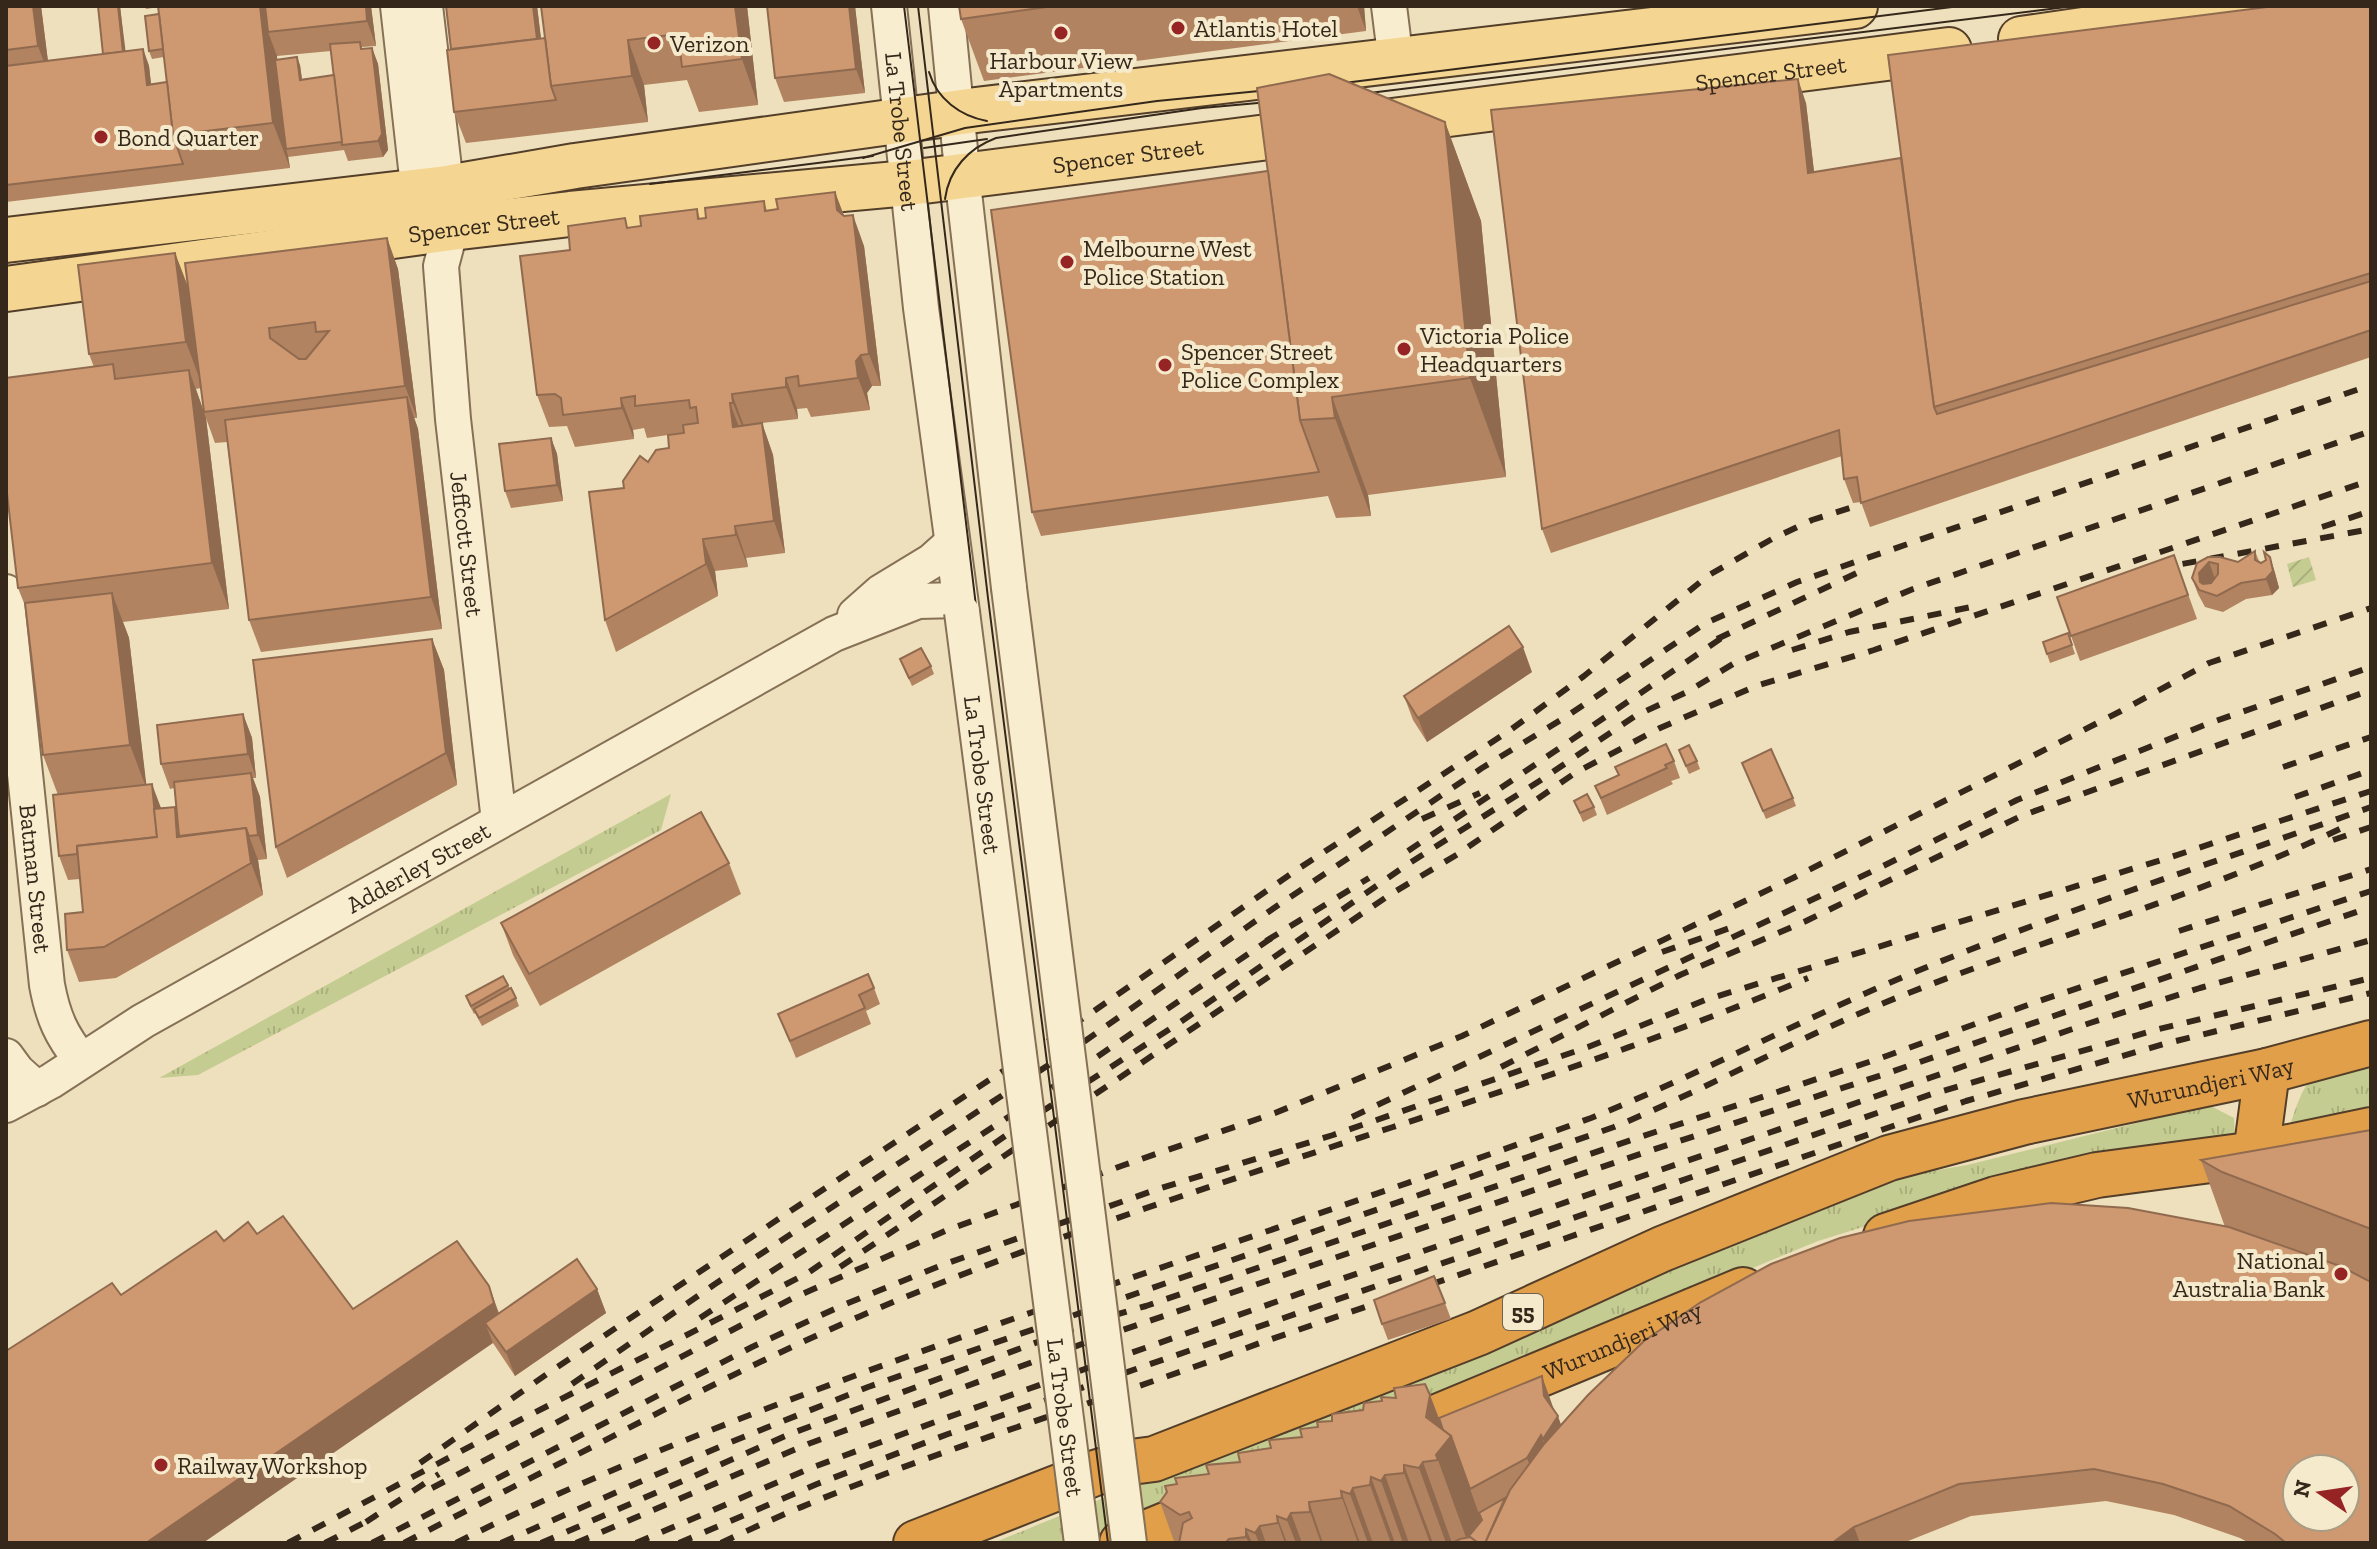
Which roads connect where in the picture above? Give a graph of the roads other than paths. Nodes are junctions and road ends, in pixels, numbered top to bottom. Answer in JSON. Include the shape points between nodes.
{"nodes":[{"id":1,"x":398,"y":6,"type":"edge"},
{"id":2,"x":425,"y":6,"type":"edge"},
{"id":3,"x":889,"y":6,"type":"edge"},
{"id":4,"x":946,"y":6,"type":"edge"},
{"id":5,"x":1389,"y":6,"type":"edge"},
{"id":6,"x":2248,"y":6,"type":"edge"},
{"id":7,"x":1842,"y":7,"type":"edge"},
{"id":8,"x":1396,"y":62,"type":"junction"},
{"id":9,"x":1852,"y":64,"type":"junction"},
{"id":10,"x":957,"y":114,"type":"junction"},
{"id":11,"x":1404,"y":120,"type":"junction"},
{"id":12,"x":903,"y":121,"type":"junction"},
{"id":13,"x":963,"y":176,"type":"junction"},
{"id":14,"x":908,"y":183,"type":"junction"},
{"id":15,"x":436,"y":221,"type":"junction"},
{"id":16,"x":75,"y":231,"type":"junction"},
{"id":17,"x":6,"y":240,"type":"edge"},
{"id":18,"x":81,"y":279,"type":"junction"},
{"id":19,"x":6,"y":289,"type":"edge"},
{"id":20,"x":951,"y":544,"type":"junction"},
{"id":21,"x":6,"y":592,"type":"edge"},
{"id":22,"x":961,"y":606,"type":"junction"},
{"id":23,"x":834,"y":634,"type":"junction"},
{"id":24,"x":499,"y":821,"type":"junction"},
{"id":25,"x":2371,"y":1043,"type":"edge"},
{"id":26,"x":6,"y":1056,"type":"edge"},
{"id":27,"x":81,"y":1060,"type":"junction"},
{"id":28,"x":2267,"y":1071,"type":"junction"},
{"id":29,"x":37,"y":1089,"type":"junction"},
{"id":30,"x":6,"y":1105,"type":"edge"},
{"id":31,"x":2371,"y":1130,"type":"edge"},
{"id":32,"x":2256,"y":1154,"type":"junction"},
{"id":33,"x":1843,"y":1252,"type":"edge"},
{"id":34,"x":1785,"y":1274,"type":"edge"},
{"id":35,"x":1349,"y":1452,"type":"edge"},
{"id":36,"x":1154,"y":1459,"type":"junction"},
{"id":37,"x":1264,"y":1485,"type":"edge"},
{"id":38,"x":916,"y":1543,"type":"edge"},
{"id":39,"x":959,"y":1543,"type":"edge"},
{"id":40,"x":1082,"y":1543,"type":"edge"},
{"id":41,"x":1122,"y":1543,"type":"edge"},
{"id":42,"x":1129,"y":1543,"type":"edge"}],
"edges":[{"from":1,"to":15,"type":"street","name":"Jeffcott Street"},
{"from":2,"to":15,"type":"street","name":"Jeffcott Street"},
{"from":3,"to":12,"type":"street","name":"La Trobe Street"},
{"from":4,"to":10,"type":"street","name":"La Trobe Street"},
{"from":5,"to":8,"type":"street"},
{"from":6,"to":9,"type":"main road","name":"Spencer Street"},
{"from":7,"to":8,"type":"main road","name":"Spencer Street"},
{"from":7,"to":9,"type":"main road"},
{"from":8,"to":10,"type":"main road","name":"Spencer Street"},
{"from":8,"to":11,"type":"main road"},
{"from":9,"to":11,"type":"main road","name":"Spencer Street"},
{"from":10,"to":12,"type":"main road","name":"Spencer Street"},
{"from":10,"to":13,"type":"street","name":"La Trobe Street"},
{"from":11,"to":13,"type":"main road","name":"Spencer Street"},
{"from":12,"to":14,"type":"street","name":"La Trobe Street"},
{"from":12,"to":15,"type":"main road","name":"Spencer Street","via":[[575,166]]},
{"from":13,"to":14,"type":"main road","name":"Spencer Street"},
{"from":13,"to":42,"type":"street","name":"La Trobe Street","bridge":true,"via":[[1009,588]]},
{"from":14,"to":15,"type":"main road","name":"Spencer Street"},
{"from":14,"to":20,"type":"street","name":"La Trobe Street"},
{"from":15,"to":16,"type":"main road","name":"Spencer Street"},
{"from":15,"to":18,"type":"main road","name":"Spencer Street"},
{"from":15,"to":24,"type":"street","name":"Jeffcott Street","via":[[462,509]]},
{"from":16,"to":17,"type":"main road","name":"Spencer Street"},
{"from":16,"to":18,"type":"main road"},
{"from":18,"to":19,"type":"main road","name":"Spencer Street"},
{"from":20,"to":22,"type":"street","name":"La Trobe Street"},
{"from":20,"to":23,"type":"street","name":"Adderley Street","via":[[881,592]]},
{"from":21,"to":27,"type":"street","name":"Batman Street","via":[[47,985],[64,1039]]},
{"from":22,"to":23,"type":"street","name":"Adderley Street","via":[[918,601]]},
{"from":22,"to":40,"type":"street","name":"La Trobe Street","bridge":true},
{"from":23,"to":24,"type":"street","name":"Adderley Street"},
{"from":24,"to":27,"type":"street","name":"Adderley Street"},
{"from":25,"to":28,"type":"highway","name":"Wurundjeri Way","number":"55"},
{"from":26,"to":29,"type":"street"},
{"from":27,"to":29,"type":"street","name":"Adderley Street"},
{"from":28,"to":32,"type":"highway"},
{"from":28,"to":36,"type":"highway","name":"Wurundjeri Way","number":"55","via":[[2024,1122],[1889,1158],[1662,1249],[1478,1333]]},
{"from":29,"to":30,"type":"street","name":"Adderley Street"},
{"from":31,"to":32,"type":"highway"},
{"from":32,"to":33,"type":"highway","via":[[2097,1175],[1996,1199]]},
{"from":34,"to":35,"type":"highway","name":"Wurundjeri Way"},
{"from":36,"to":38,"type":"highway","name":"Wurundjeri Way","via":[[1095,1473]]},
{"from":36,"to":39,"type":"main road","name":"Wurundjeri Way","number":"55"},
{"from":37,"to":41,"type":"highway"}]}
